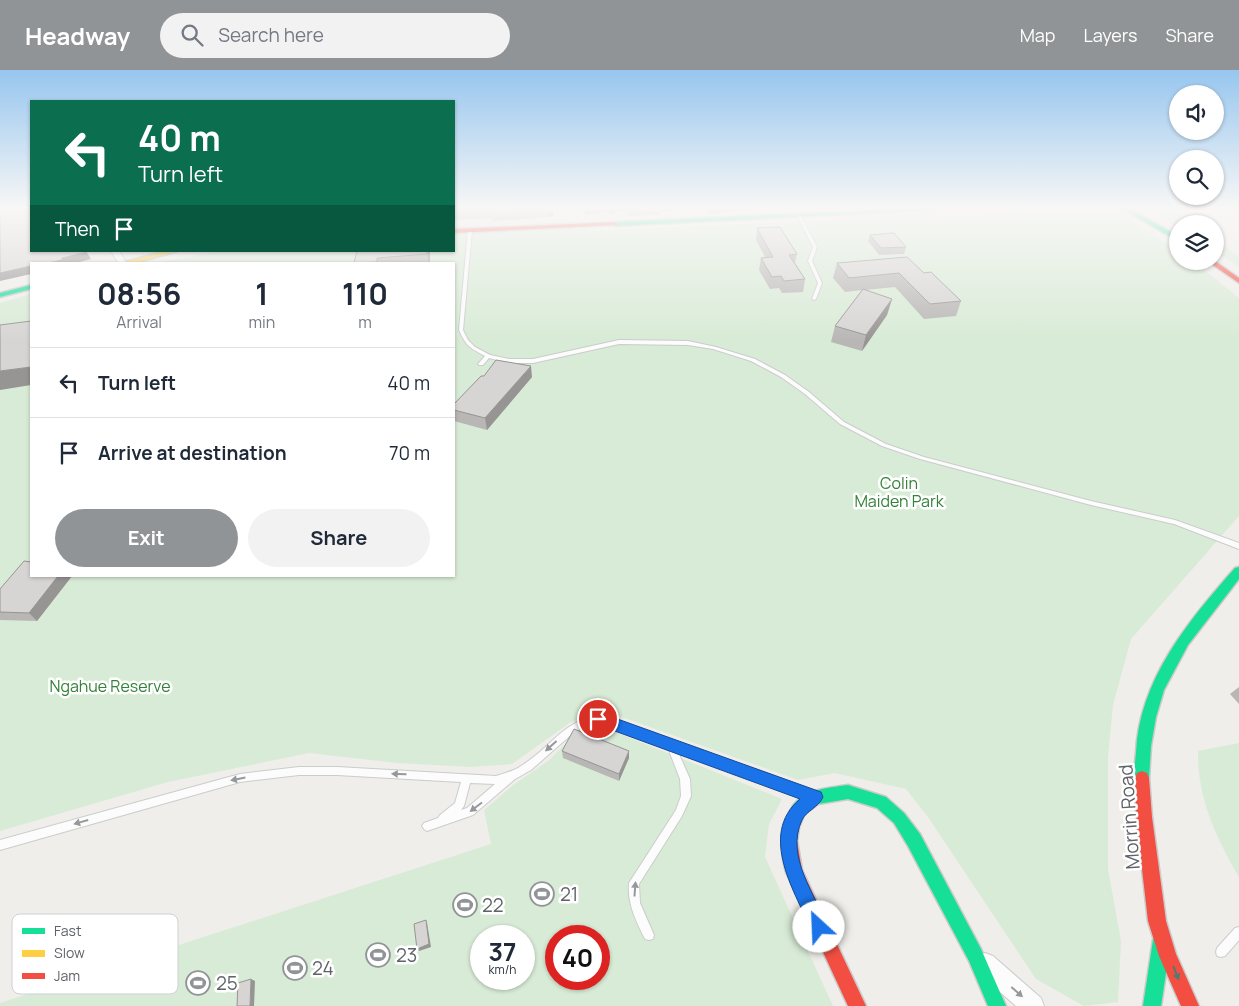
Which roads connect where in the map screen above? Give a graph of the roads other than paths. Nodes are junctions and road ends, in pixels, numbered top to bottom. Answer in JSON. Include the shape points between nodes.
{"nodes":[{"id":1,"x":168,"y":253,"type":"edge"},
{"id":2,"x":468,"y":253,"type":"edge"},
{"id":3,"x":813,"y":253,"type":"edge"},
{"id":4,"x":130,"y":262,"type":"edge"},
{"id":5,"x":1234,"y":273,"type":"edge"},
{"id":6,"x":1239,"y":282,"type":"edge"},
{"id":7,"x":30,"y":287,"type":"edge"},
{"id":8,"x":0,"y":295,"type":"edge"},
{"id":9,"x":814,"y":299,"type":"dead end"},
{"id":10,"x":488,"y":356,"type":"junction"},
{"id":11,"x":482,"y":364,"type":"dead end"},
{"id":12,"x":1239,"y":546,"type":"edge"},
{"id":13,"x":1239,"y":571,"type":"edge"},
{"id":14,"x":671,"y":745,"type":"junction"},
{"id":15,"x":513,"y":775,"type":"junction"},
{"id":16,"x":467,"y":779,"type":"junction"},
{"id":17,"x":815,"y":797,"type":"junction"},
{"id":18,"x":0,"y":845,"type":"edge"},
{"id":19,"x":1239,"y":932,"type":"edge"},
{"id":20,"x":649,"y":934,"type":"dead end"},
{"id":21,"x":1162,"y":939,"type":"junction"},
{"id":22,"x":1221,"y":952,"type":"dead end"},
{"id":23,"x":975,"y":955,"type":"junction"},
{"id":24,"x":857,"y":1006,"type":"edge"},
{"id":25,"x":997,"y":1006,"type":"edge"},
{"id":26,"x":1033,"y":1006,"type":"edge"},
{"id":27,"x":1152,"y":1006,"type":"edge"},
{"id":28,"x":1190,"y":1006,"type":"edge"}],
"edges":[{"from":1,"to":4,"type":"main road"},
{"from":2,"to":10,"type":"lane","via":[[461,330],[473,348]]},
{"from":3,"to":9,"type":"lane","via":[[810,261],[820,283]]},
{"from":5,"to":6,"type":"main road"},
{"from":7,"to":8,"type":"main road"},
{"from":10,"to":11,"type":"lane"},
{"from":10,"to":12,"type":"lane","via":[[510,361],[533,361],[602,344],[649,341],[714,348],[753,360],[783,376],[842,423],[884,445],[1091,503],[1174,522]]},
{"from":13,"to":21,"type":"main road","name":"Morrin Road","via":[[1175,651],[1149,711],[1142,748],[1141,798]]},
{"from":14,"to":15,"type":"lane","one_way":true,"via":[[598,719],[590,720],[581,723],[528,767]]},
{"from":14,"to":17,"type":"lane"},
{"from":20,"to":14,"type":"lane","one_way":true,"via":[[636,906],[633,890],[634,883],[679,813],[686,796],[685,779]]},
{"from":15,"to":16,"type":"lane","via":[[496,780]]},
{"from":15,"to":16,"type":"lane","one_way":true,"via":[[470,812],[427,826],[459,806]]},
{"from":16,"to":18,"type":"lane","one_way":true,"via":[[309,771],[240,778]]},
{"from":17,"to":23,"type":"main road","via":[[848,792],[881,802],[899,818]]},
{"from":17,"to":24,"type":"main road","via":[[797,812],[788,835],[789,854],[794,872]]},
{"from":19,"to":22,"type":"lane"},
{"from":21,"to":27,"type":"main road","name":"Morrin Road"},
{"from":21,"to":28,"type":"main road","name":"Morrin Road","one_way":true},
{"from":23,"to":25,"type":"main road"},
{"from":23,"to":26,"type":"street","one_way":true}]}
